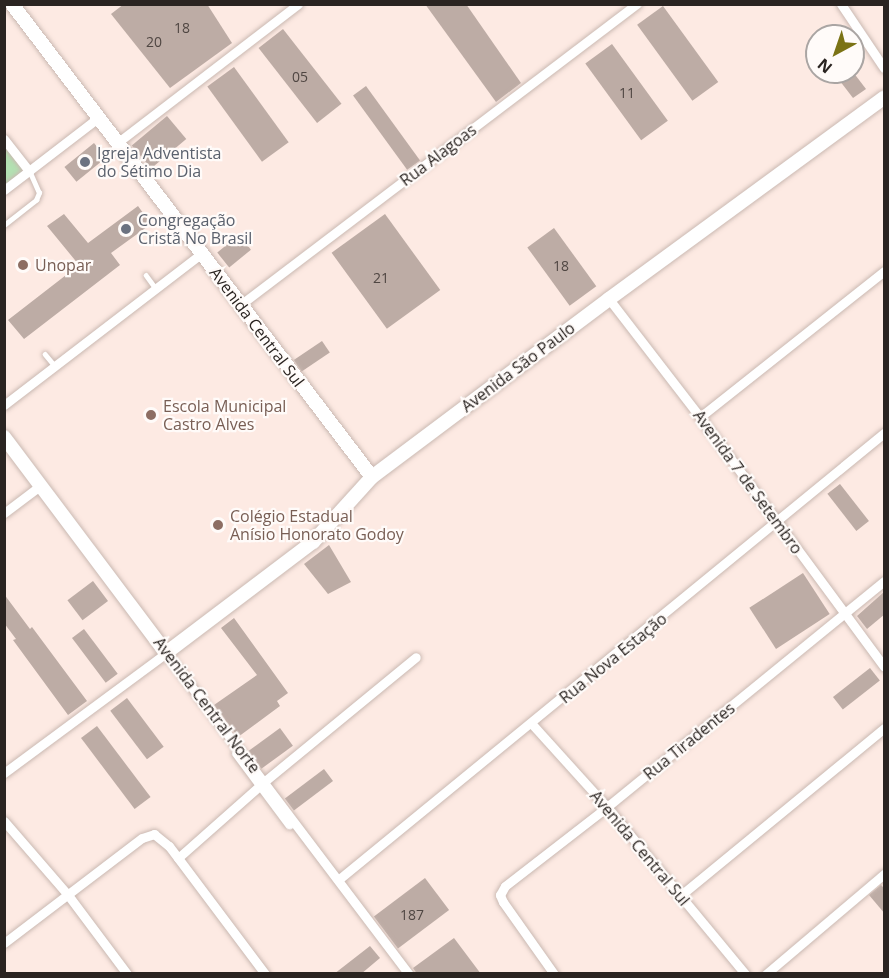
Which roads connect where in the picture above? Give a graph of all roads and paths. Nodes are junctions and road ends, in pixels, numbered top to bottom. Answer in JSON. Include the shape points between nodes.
{"nodes":[{"id":1,"x":12,"y":4,"type":"edge"},
{"id":2,"x":298,"y":4,"type":"edge"},
{"id":3,"x":637,"y":4,"type":"edge"},
{"id":4,"x":841,"y":4,"type":"edge"},
{"id":5,"x":885,"y":68,"type":"edge"},
{"id":6,"x":885,"y":98,"type":"edge"},
{"id":7,"x":98,"y":118,"type":"junction"},
{"id":8,"x":4,"y":139,"type":"edge"},
{"id":9,"x":117,"y":143,"type":"junction"},
{"id":10,"x":29,"y":171,"type":"junction"},
{"id":11,"x":4,"y":190,"type":"edge"},
{"id":12,"x":4,"y":225,"type":"edge"},
{"id":13,"x":201,"y":254,"type":"junction"},
{"id":14,"x":885,"y":271,"type":"edge"},
{"id":15,"x":146,"y":275,"type":"dead end"},
{"id":16,"x":156,"y":289,"type":"junction"},
{"id":17,"x":609,"y":299,"type":"junction"},
{"id":18,"x":240,"y":305,"type":"junction"},
{"id":19,"x":45,"y":354,"type":"dead end"},
{"id":20,"x":55,"y":366,"type":"junction"},
{"id":21,"x":4,"y":405,"type":"edge"},
{"id":22,"x":700,"y":417,"type":"junction"},
{"id":23,"x":885,"y":433,"type":"edge"},
{"id":24,"x":4,"y":437,"type":"edge"},
{"id":25,"x":372,"y":477,"type":"junction"},
{"id":26,"x":41,"y":485,"type":"junction"},
{"id":27,"x":4,"y":513,"type":"edge"},
{"id":28,"x":778,"y":523,"type":"junction"},
{"id":29,"x":885,"y":581,"type":"edge"},
{"id":30,"x":845,"y":613,"type":"junction"},
{"id":31,"x":164,"y":653,"type":"junction"},
{"id":32,"x":416,"y":657,"type":"dead end"},
{"id":33,"x":885,"y":667,"type":"edge"},
{"id":34,"x":532,"y":724,"type":"junction"},
{"id":35,"x":885,"y":728,"type":"edge"},
{"id":36,"x":4,"y":768,"type":"edge"},
{"id":37,"x":4,"y":773,"type":"edge"},
{"id":38,"x":262,"y":783,"type":"junction"},
{"id":39,"x":607,"y":807,"type":"junction"},
{"id":40,"x":4,"y":821,"type":"edge"},
{"id":41,"x":178,"y":858,"type":"junction"},
{"id":42,"x":885,"y":874,"type":"edge"},
{"id":43,"x":338,"y":880,"type":"junction"},
{"id":44,"x":68,"y":895,"type":"junction"},
{"id":45,"x":681,"y":895,"type":"junction"},
{"id":46,"x":4,"y":943,"type":"edge"},
{"id":47,"x":127,"y":974,"type":"edge"},
{"id":48,"x":265,"y":974,"type":"edge"},
{"id":49,"x":401,"y":974,"type":"edge"},
{"id":50,"x":409,"y":974,"type":"edge"},
{"id":51,"x":554,"y":974,"type":"edge"},
{"id":52,"x":745,"y":974,"type":"edge"},
{"id":53,"x":766,"y":974,"type":"edge"}],
"edges":[{"from":1,"to":7,"type":"main road","name":"Avenida Central Sul"},
{"from":2,"to":9,"type":"street"},
{"from":3,"to":18,"type":"street","name":"Rua Alagoas"},
{"from":4,"to":5,"type":"street"},
{"from":6,"to":17,"type":"main road","name":"Avenida São Paulo"},
{"from":7,"to":9,"type":"main road","name":"Avenida Central Sul"},
{"from":7,"to":10,"type":"street"},
{"from":8,"to":10,"type":"street"},
{"from":9,"to":13,"type":"main road","name":"Avenida Central Sul"},
{"from":10,"to":11,"type":"street"},
{"from":10,"to":12,"type":"lane","via":[[40,189],[36,200]]},
{"from":13,"to":16,"type":"street"},
{"from":13,"to":18,"type":"main road","name":"Avenida Central Sul"},
{"from":14,"to":22,"type":"street"},
{"from":15,"to":16,"type":"lane"},
{"from":16,"to":20,"type":"street"},
{"from":17,"to":22,"type":"street","name":"Avenida 7 de Setembro"},
{"from":17,"to":25,"type":"main road","name":"Avenida São Paulo"},
{"from":18,"to":25,"type":"main road","name":"Avenida Central Sul"},
{"from":19,"to":20,"type":"lane"},
{"from":20,"to":21,"type":"street"},
{"from":22,"to":28,"type":"street","name":"Avenida 7 de Setembro"},
{"from":23,"to":28,"type":"street","name":"Rua Nova Estação"},
{"from":24,"to":26,"type":"main road","name":"Avenida Central Norte"},
{"from":25,"to":31,"type":"main road","name":"Avenida São Paulo","via":[[313,542]]},
{"from":26,"to":27,"type":"street"},
{"from":26,"to":31,"type":"main road","name":"Avenida Central Norte"},
{"from":28,"to":30,"type":"street","name":"Avenida 7 de Setembro"},
{"from":28,"to":34,"type":"street","name":"Rua Nova Estação"},
{"from":29,"to":30,"type":"street","name":"Rua Tiradentes"},
{"from":30,"to":33,"type":"street","name":"Avenida 7 de Setembro"},
{"from":30,"to":39,"type":"street","name":"Rua Tiradentes"},
{"from":31,"to":36,"type":"street"},
{"from":31,"to":37,"type":"street"},
{"from":31,"to":38,"type":"street","name":"Avenida Central Norte"},
{"from":32,"to":38,"type":"street"},
{"from":34,"to":39,"type":"street","name":"Avenida Central Sul"},
{"from":34,"to":43,"type":"street","name":"Rua Nova Estação"},
{"from":35,"to":45,"type":"street"},
{"from":38,"to":41,"type":"street"},
{"from":38,"to":43,"type":"street","name":"Avenida Central Norte"},
{"from":38,"to":49,"type":"street"},
{"from":39,"to":45,"type":"street","name":"Avenida Central Sul"},
{"from":39,"to":51,"type":"street","name":"Rua Tiradentes","via":[[505,886],[500,895]]},
{"from":40,"to":44,"type":"street"},
{"from":41,"to":44,"type":"street","via":[[160,837],[150,834]]},
{"from":41,"to":48,"type":"street"},
{"from":42,"to":53,"type":"street"},
{"from":43,"to":50,"type":"street","name":"Avenida Central Norte"},
{"from":44,"to":46,"type":"street"},
{"from":44,"to":47,"type":"street"},
{"from":45,"to":52,"type":"street","name":"Avenida Central Sul"}]}
